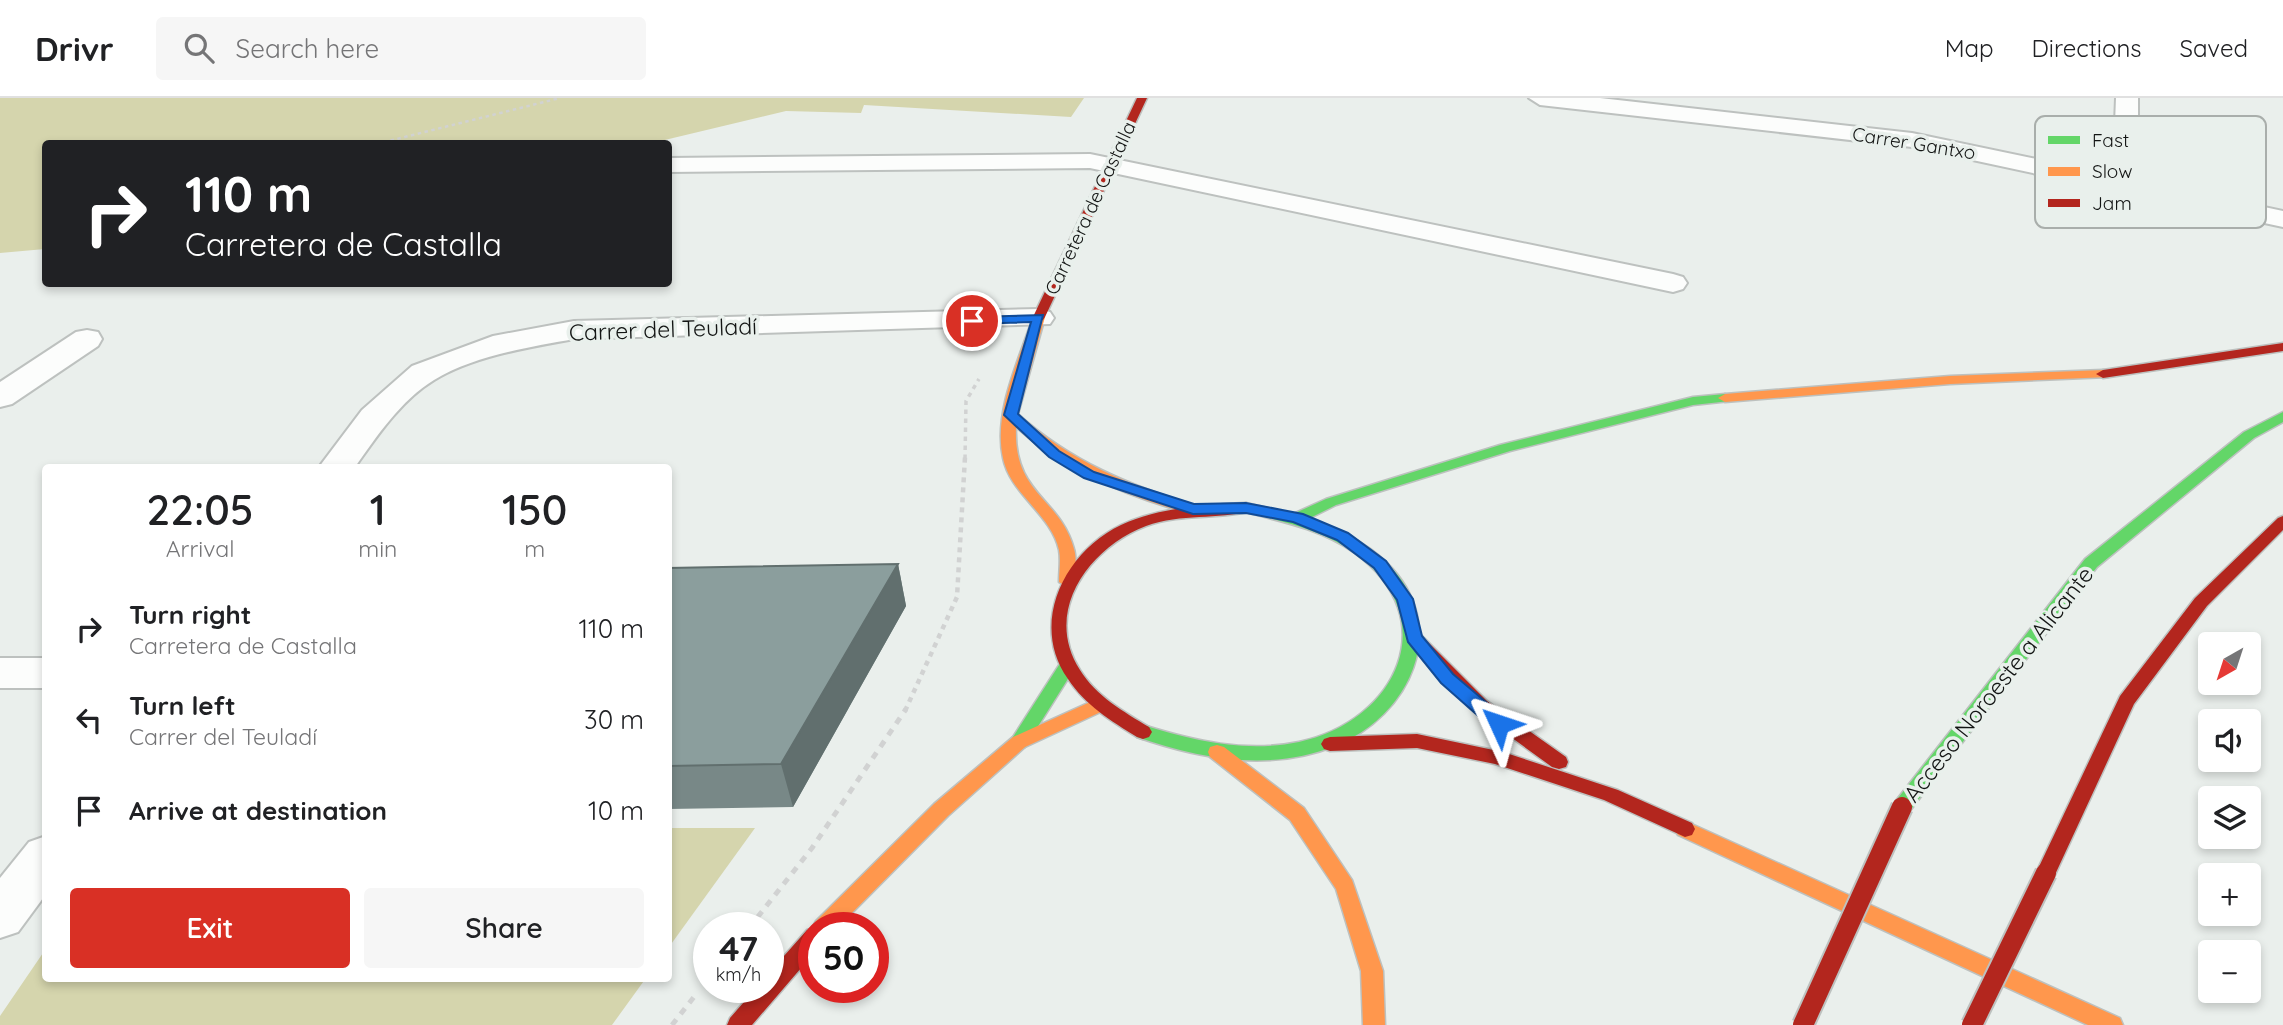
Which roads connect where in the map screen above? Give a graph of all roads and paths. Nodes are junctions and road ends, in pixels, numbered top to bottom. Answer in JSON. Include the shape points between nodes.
{"nodes":[{"id":1,"x":560,"y":98,"type":"edge"},
{"id":2,"x":1142,"y":98,"type":"edge"},
{"id":3,"x":1540,"y":98,"type":"edge"},
{"id":4,"x":1750,"y":98,"type":"edge"},
{"id":5,"x":2127,"y":98,"type":"edge"},
{"id":6,"x":1575,"y":100,"type":"edge"},
{"id":7,"x":2127,"y":116,"type":"edge"},
{"id":8,"x":1758,"y":121,"type":"junction"},
{"id":9,"x":393,"y":140,"type":"edge"},
{"id":10,"x":672,"y":165,"type":"edge"},
{"id":11,"x":2035,"y":165,"type":"edge"},
{"id":12,"x":1110,"y":167,"type":"junction"},
{"id":13,"x":1673,"y":283,"type":"dead end"},
{"id":14,"x":1038,"y":318,"type":"junction"},
{"id":15,"x":999,"y":320,"type":"junction"},
{"id":16,"x":87,"y":340,"type":"dead end"},
{"id":17,"x":2283,"y":347,"type":"edge"},
{"id":18,"x":0,"y":397,"type":"edge"},
{"id":19,"x":1012,"y":407,"type":"junction"},
{"id":20,"x":2283,"y":416,"type":"edge"},
{"id":21,"x":339,"y":464,"type":"edge"},
{"id":22,"x":1193,"y":509,"type":"junction"},
{"id":23,"x":1297,"y":518,"type":"junction"},
{"id":24,"x":2283,"y":521,"type":"edge"},
{"id":25,"x":1067,"y":582,"type":"junction"},
{"id":26,"x":1414,"y":638,"type":"junction"},
{"id":27,"x":1067,"y":666,"type":"junction"},
{"id":28,"x":0,"y":673,"type":"edge"},
{"id":29,"x":42,"y":673,"type":"edge"},
{"id":30,"x":1099,"y":705,"type":"junction"},
{"id":31,"x":1019,"y":742,"type":"junction"},
{"id":32,"x":1317,"y":744,"type":"junction"},
{"id":33,"x":1217,"y":752,"type":"junction"},
{"id":34,"x":1611,"y":795,"type":"junction"},
{"id":35,"x":42,"y":861,"type":"edge"},
{"id":36,"x":762,"y":912,"type":"edge"},
{"id":37,"x":839,"y":912,"type":"edge"},
{"id":38,"x":0,"y":916,"type":"edge"},
{"id":39,"x":798,"y":955,"type":"edge"},
{"id":40,"x":693,"y":998,"type":"edge"},
{"id":41,"x":671,"y":1025,"type":"edge"},
{"id":42,"x":737,"y":1025,"type":"edge"},
{"id":43,"x":1374,"y":1025,"type":"edge"},
{"id":44,"x":1803,"y":1025,"type":"edge"},
{"id":45,"x":1972,"y":1025,"type":"edge"},
{"id":46,"x":2112,"y":1025,"type":"edge"}],
"edges":[{"from":1,"to":9,"type":"path"},
{"from":2,"to":12,"type":"main road","name":"Carretera de Castalla"},
{"from":3,"to":6,"type":"street","name":"Carrer Gantxo"},
{"from":4,"to":8,"type":"street"},
{"from":5,"to":7,"type":"street"},
{"from":6,"to":8,"type":"street","name":"Carrer Gantxo"},
{"from":8,"to":11,"type":"street","name":"Carrer Gantxo","via":[[1912,140]]},
{"from":10,"to":12,"type":"street","via":[[1090,161]]},
{"from":12,"to":13,"type":"street"},
{"from":12,"to":14,"type":"main road","name":"Carretera de Castalla"},
{"from":14,"to":15,"type":"street","name":"Carrer del Teuladí"},
{"from":14,"to":19,"type":"main road","name":"Carretera de Castalla"},
{"from":15,"to":21,"type":"street","name":"Carrer del Teuladí","via":[[575,330],[494,345],[423,373],[374,417]]},
{"from":15,"to":36,"type":"path","via":[[992,354],[966,401],[957,597],[910,703],[812,848]]},
{"from":16,"to":18,"type":"street"},
{"from":17,"to":23,"type":"main road","via":[[2114,374],[1950,380],[1693,401],[1505,448],[1331,502]]},
{"from":19,"to":22,"type":"main road","via":[[1054,454],[1089,475]]},
{"from":19,"to":25,"type":"main road","name":"Carretera de Castalla","via":[[1010,458],[1019,479],[1042,505],[1066,546]]},
{"from":20,"to":44,"type":"main road","name":"Acceso Noroeste a Alicante","bridge":true,"via":[[2249,435],[2091,563],[1902,807]]},
{"from":22,"to":23,"type":"main road","via":[[1246,508]]},
{"from":22,"to":25,"type":"main road","via":[[1117,533],[1087,555]]},
{"from":23,"to":26,"type":"main road","via":[[1343,537],[1380,564],[1405,599]]},
{"from":24,"to":45,"type":"main road","bridge":true,"via":[[2201,602],[2126,701]]},
{"from":25,"to":27,"type":"main road","via":[[1056,622]]},
{"from":26,"to":32,"type":"main road","via":[[1403,680],[1370,718]]},
{"from":26,"to":34,"type":"main road","via":[[1447,678],[1499,724]]},
{"from":27,"to":30,"type":"main road"},
{"from":27,"to":31,"type":"main road"},
{"from":28,"to":29,"type":"street"},
{"from":30,"to":31,"type":"main road"},
{"from":30,"to":33,"type":"main road","via":[[1132,728],[1172,744]]},
{"from":31,"to":37,"type":"main road","via":[[941,810]]},
{"from":32,"to":33,"type":"main road","via":[[1269,753]]},
{"from":32,"to":34,"type":"main road","via":[[1417,741],[1496,757]]},
{"from":33,"to":43,"type":"main road","via":[[1297,814],[1345,886],[1372,971]]},
{"from":34,"to":46,"type":"main road"},
{"from":35,"to":38,"type":"street"},
{"from":39,"to":42,"type":"main road"},
{"from":40,"to":41,"type":"path"}]}
